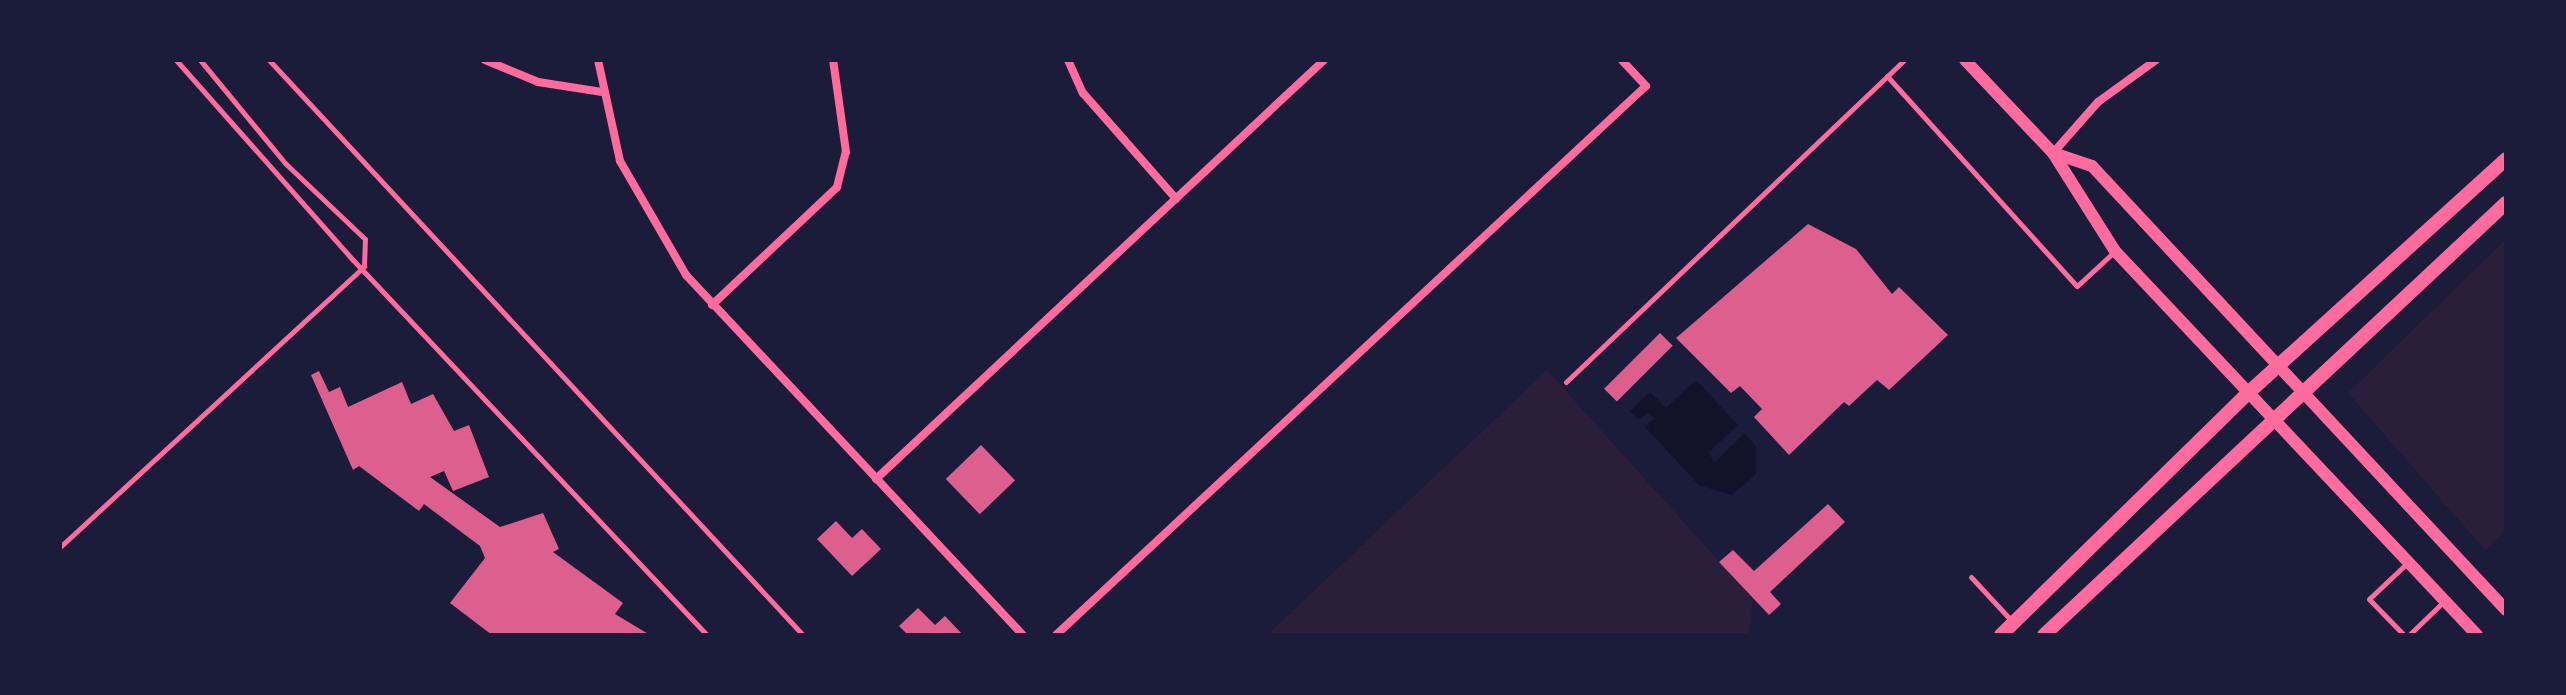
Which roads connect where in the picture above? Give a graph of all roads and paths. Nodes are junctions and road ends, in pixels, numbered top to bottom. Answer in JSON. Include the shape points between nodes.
{"nodes":[{"id":1,"x":176,"y":60,"type":"edge"},
{"id":2,"x":200,"y":60,"type":"edge"},
{"id":3,"x":269,"y":60,"type":"edge"},
{"id":4,"x":485,"y":60,"type":"edge"},
{"id":5,"x":598,"y":60,"type":"edge"},
{"id":6,"x":833,"y":60,"type":"edge"},
{"id":7,"x":1068,"y":60,"type":"edge"},
{"id":8,"x":1324,"y":60,"type":"edge"},
{"id":9,"x":1622,"y":60,"type":"edge"},
{"id":10,"x":1904,"y":60,"type":"edge"},
{"id":11,"x":1965,"y":60,"type":"edge"},
{"id":12,"x":2156,"y":60,"type":"edge"},
{"id":13,"x":1887,"y":76,"type":"junction"},
{"id":14,"x":602,"y":92,"type":"junction"},
{"id":15,"x":2053,"y":153,"type":"junction"},
{"id":16,"x":2506,"y":159,"type":"edge"},
{"id":17,"x":1176,"y":199,"type":"junction"},
{"id":18,"x":2506,"y":203,"type":"edge"},
{"id":19,"x":2115,"y":251,"type":"junction"},
{"id":20,"x":364,"y":266,"type":"junction"},
{"id":21,"x":712,"y":305,"type":"junction"},
{"id":22,"x":2278,"y":366,"type":"junction"},
{"id":23,"x":1566,"y":382,"type":"dead end"},
{"id":24,"x":2304,"y":393,"type":"junction"},
{"id":25,"x":2247,"y":394,"type":"junction"},
{"id":26,"x":2273,"y":420,"type":"junction"},
{"id":27,"x":876,"y":479,"type":"junction"},
{"id":28,"x":60,"y":547,"type":"edge"},
{"id":29,"x":2406,"y":564,"type":"junction"},
{"id":30,"x":1971,"y":577,"type":"dead end"},
{"id":31,"x":2442,"y":603,"type":"junction"},
{"id":32,"x":2506,"y":610,"type":"edge"},
{"id":33,"x":2014,"y":623,"type":"junction"},
{"id":34,"x":707,"y":635,"type":"edge"},
{"id":35,"x":803,"y":635,"type":"edge"},
{"id":36,"x":1023,"y":635,"type":"edge"},
{"id":37,"x":1056,"y":635,"type":"edge"},
{"id":38,"x":2001,"y":635,"type":"edge"},
{"id":39,"x":2044,"y":635,"type":"edge"},
{"id":40,"x":2407,"y":635,"type":"edge"},
{"id":41,"x":2477,"y":635,"type":"edge"}],
"edges":[{"from":1,"to":20,"type":"lane"},
{"from":2,"to":20,"type":"lane","via":[[285,163],[365,239]]},
{"from":3,"to":35,"type":"lane"},
{"from":4,"to":14,"type":"street","via":[[528,79]]},
{"from":5,"to":14,"type":"street"},
{"from":6,"to":21,"type":"street","via":[[846,152],[837,187]]},
{"from":7,"to":17,"type":"street","via":[[1083,93]]},
{"from":8,"to":17,"type":"street"},
{"from":9,"to":37,"type":"street","via":[[1646,86]]},
{"from":10,"to":13,"type":"lane"},
{"from":11,"to":15,"type":"street"},
{"from":12,"to":15,"type":"street","via":[[2098,102]]},
{"from":13,"to":19,"type":"lane","via":[[2077,286]]},
{"from":13,"to":23,"type":"lane"},
{"from":14,"to":21,"type":"street","via":[[639,204]]},
{"from":15,"to":19,"type":"street"},
{"from":15,"to":22,"type":"street","via":[[2092,166]]},
{"from":16,"to":22,"type":"main road"},
{"from":17,"to":27,"type":"street"},
{"from":18,"to":24,"type":"main road"},
{"from":19,"to":25,"type":"street"},
{"from":20,"to":28,"type":"lane"},
{"from":20,"to":34,"type":"lane"},
{"from":21,"to":27,"type":"street"},
{"from":22,"to":24,"type":"street"},
{"from":22,"to":25,"type":"main road"},
{"from":24,"to":26,"type":"main road"},
{"from":24,"to":32,"type":"street"},
{"from":25,"to":26,"type":"street"},
{"from":25,"to":33,"type":"main road"},
{"from":26,"to":29,"type":"street"},
{"from":26,"to":39,"type":"main road"},
{"from":27,"to":36,"type":"street"},
{"from":29,"to":31,"type":"street"},
{"from":29,"to":40,"type":"lane","via":[[2369,599]]},
{"from":30,"to":33,"type":"lane"},
{"from":31,"to":40,"type":"lane"},
{"from":31,"to":41,"type":"street"},
{"from":33,"to":38,"type":"main road"}]}
